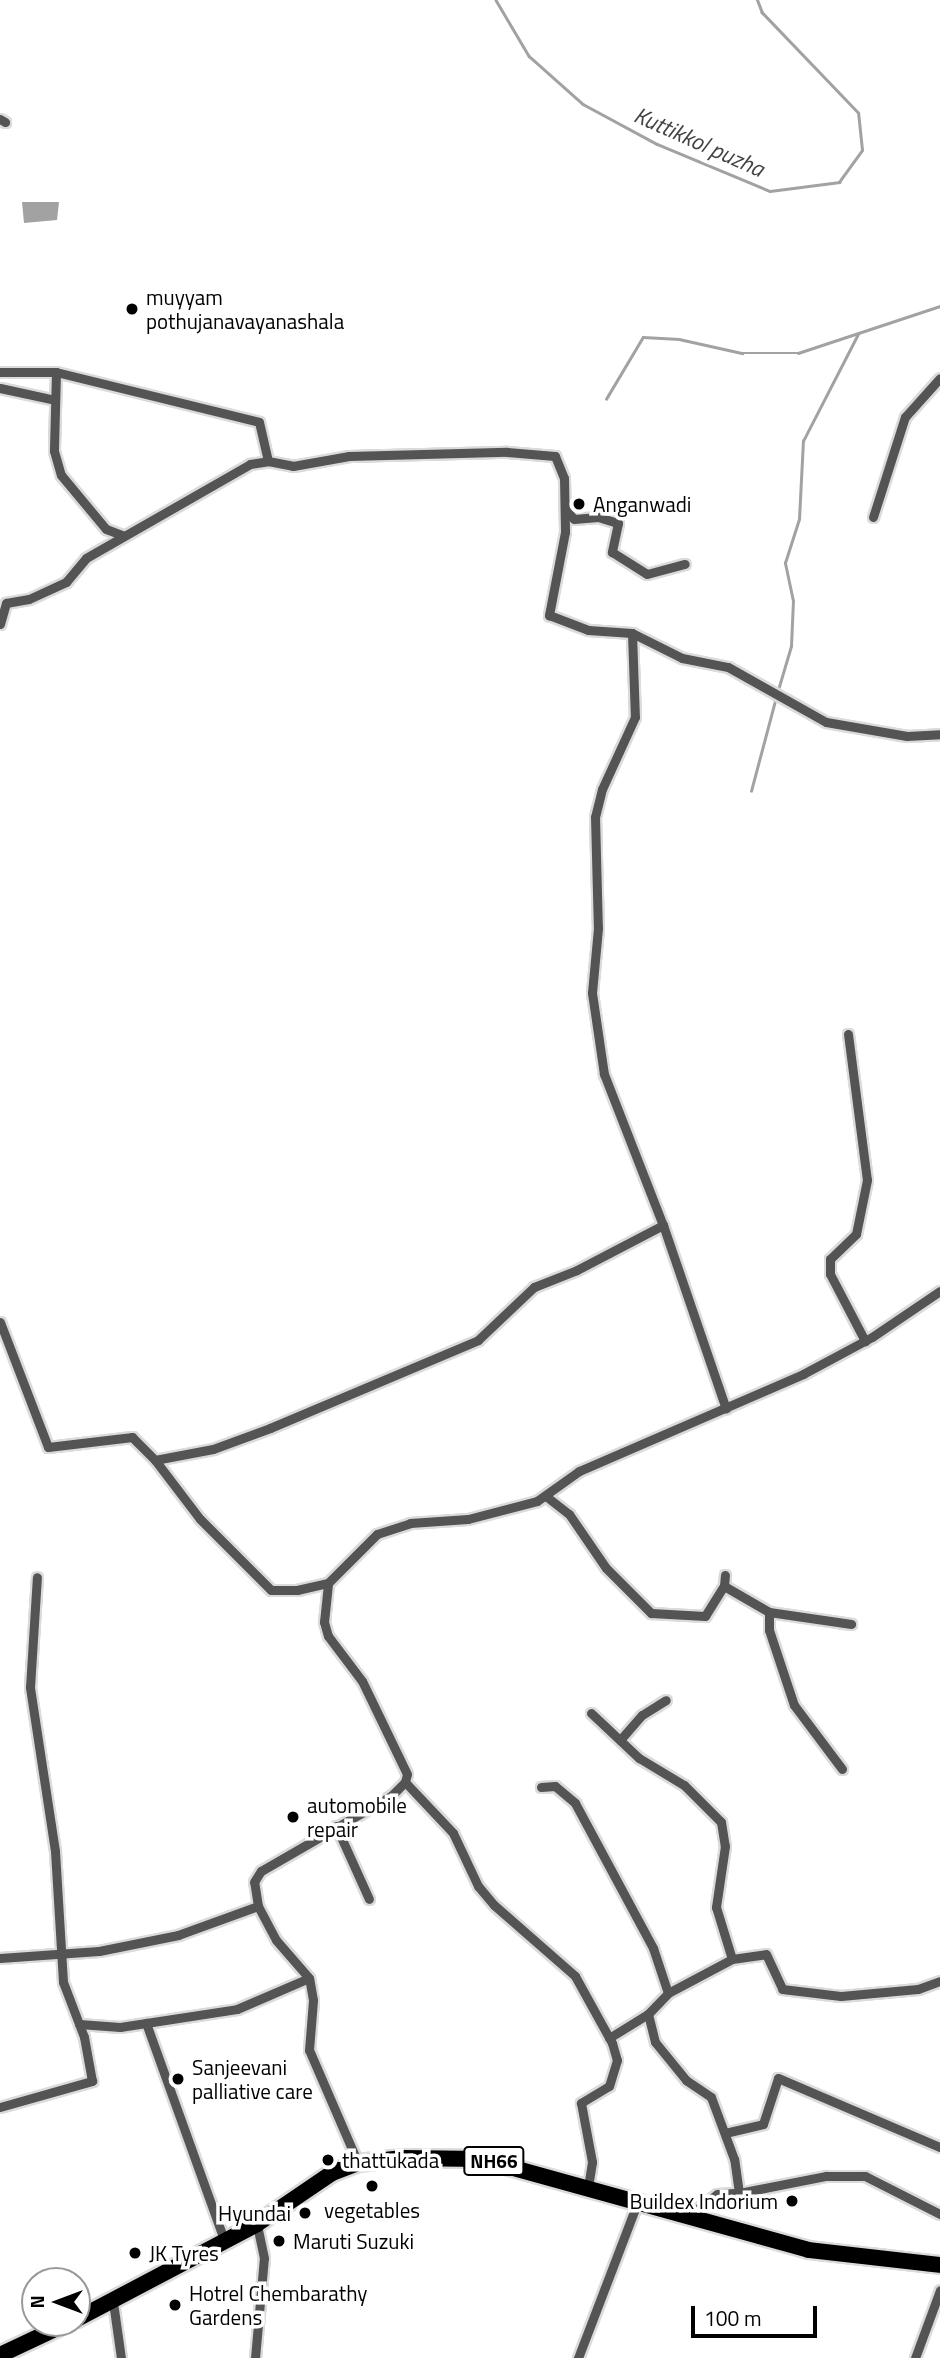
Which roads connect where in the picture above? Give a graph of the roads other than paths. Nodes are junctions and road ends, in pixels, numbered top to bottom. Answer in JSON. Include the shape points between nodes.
{"nodes":[{"id":1,"x":0,"y":372,"type":"edge"},
{"id":2,"x":56,"y":372,"type":"junction"},
{"id":3,"x":940,"y":377,"type":"edge"},
{"id":4,"x":0,"y":388,"type":"edge"},
{"id":5,"x":55,"y":400,"type":"junction"},
{"id":6,"x":268,"y":461,"type":"junction"},
{"id":7,"x":565,"y":509,"type":"junction"},
{"id":8,"x":873,"y":517,"type":"dead end"},
{"id":9,"x":125,"y":537,"type":"junction"},
{"id":10,"x":685,"y":564,"type":"dead end"},
{"id":11,"x":0,"y":624,"type":"edge"},
{"id":12,"x":632,"y":633,"type":"junction"},
{"id":13,"x":940,"y":734,"type":"edge"},
{"id":14,"x":848,"y":1034,"type":"dead end"},
{"id":15,"x":663,"y":1225,"type":"junction"},
{"id":16,"x":940,"y":1291,"type":"edge"},
{"id":17,"x":0,"y":1322,"type":"edge"},
{"id":18,"x":865,"y":1341,"type":"junction"},
{"id":19,"x":726,"y":1409,"type":"junction"},
{"id":20,"x":155,"y":1460,"type":"junction"},
{"id":21,"x":547,"y":1497,"type":"junction"},
{"id":22,"x":725,"y":1575,"type":"dead end"},
{"id":23,"x":37,"y":1577,"type":"dead end"},
{"id":24,"x":328,"y":1583,"type":"junction"},
{"id":25,"x":724,"y":1586,"type":"junction"},
{"id":26,"x":769,"y":1612,"type":"junction"},
{"id":27,"x":851,"y":1623,"type":"dead end"},
{"id":28,"x":666,"y":1700,"type":"dead end"},
{"id":29,"x":591,"y":1713,"type":"dead end"},
{"id":30,"x":620,"y":1740,"type":"junction"},
{"id":31,"x":842,"y":1769,"type":"dead end"},
{"id":32,"x":405,"y":1782,"type":"junction"},
{"id":33,"x":541,"y":1787,"type":"dead end"},
{"id":34,"x":335,"y":1826,"type":"junction"},
{"id":35,"x":369,"y":1899,"type":"dead end"},
{"id":36,"x":258,"y":1906,"type":"junction"},
{"id":37,"x":60,"y":1956,"type":"junction"},
{"id":38,"x":0,"y":1958,"type":"edge"},
{"id":39,"x":732,"y":1959,"type":"junction"},
{"id":40,"x":309,"y":1978,"type":"junction"},
{"id":41,"x":940,"y":1981,"type":"edge"},
{"id":42,"x":668,"y":1993,"type":"junction"},
{"id":43,"x":648,"y":2014,"type":"junction"},
{"id":44,"x":146,"y":2023,"type":"junction"},
{"id":45,"x":79,"y":2024,"type":"junction"},
{"id":46,"x":609,"y":2038,"type":"junction"},
{"id":47,"x":0,"y":2107,"type":"edge"},
{"id":48,"x":724,"y":2133,"type":"junction"},
{"id":49,"x":940,"y":2147,"type":"edge"},
{"id":50,"x":358,"y":2164,"type":"junction"},
{"id":51,"x":588,"y":2188,"type":"junction"},
{"id":52,"x":739,"y":2193,"type":"junction"},
{"id":53,"x":638,"y":2201,"type":"junction"},
{"id":54,"x":940,"y":2214,"type":"edge"},
{"id":55,"x":688,"y":2216,"type":"junction"},
{"id":56,"x":257,"y":2224,"type":"junction"},
{"id":57,"x":225,"y":2242,"type":"junction"},
{"id":58,"x":940,"y":2265,"type":"edge"},
{"id":59,"x":940,"y":2290,"type":"edge"},
{"id":60,"x":113,"y":2302,"type":"junction"},
{"id":61,"x":91,"y":2312,"type":"edge"},
{"id":62,"x":37,"y":2337,"type":"edge"},
{"id":63,"x":0,"y":2354,"type":"edge"},
{"id":64,"x":121,"y":2358,"type":"edge"},
{"id":65,"x":255,"y":2358,"type":"edge"},
{"id":66,"x":578,"y":2358,"type":"edge"},
{"id":67,"x":915,"y":2358,"type":"edge"}],
"edges":[{"from":1,"to":2,"type":"street"},
{"from":2,"to":5,"type":"street"},
{"from":2,"to":6,"type":"street","via":[[259,422]]},
{"from":3,"to":8,"type":"street","via":[[905,417]]},
{"from":4,"to":5,"type":"street"},
{"from":5,"to":9,"type":"street","via":[[54,451],[61,475],[106,529]]},
{"from":6,"to":7,"type":"street","via":[[312,466],[349,456],[507,452],[555,456],[564,478]]},
{"from":6,"to":9,"type":"street","via":[[250,464]]},
{"from":7,"to":10,"type":"street","via":[[574,519],[598,517],[618,523],[612,552],[647,574]]},
{"from":7,"to":12,"type":"street","via":[[549,615],[588,630]]},
{"from":9,"to":11,"type":"street","via":[[86,558],[65,582],[29,600],[6,603]]},
{"from":12,"to":13,"type":"street","via":[[682,658],[728,667],[826,722],[907,736]]},
{"from":12,"to":15,"type":"street","via":[[635,717],[602,789],[595,817],[597,928],[592,993],[604,1074]]},
{"from":14,"to":18,"type":"street","via":[[867,1180],[856,1234],[830,1259],[830,1274]]},
{"from":15,"to":19,"type":"street"},
{"from":15,"to":20,"type":"street","via":[[534,1287],[478,1339],[270,1428],[213,1448]]},
{"from":16,"to":18,"type":"street"},
{"from":17,"to":20,"type":"street","via":[[48,1447],[132,1437]]},
{"from":18,"to":19,"type":"street"},
{"from":19,"to":21,"type":"street","via":[[579,1471]]},
{"from":20,"to":24,"type":"street","via":[[200,1519],[271,1590]]},
{"from":21,"to":24,"type":"street","via":[[468,1519],[391,1527],[357,1550]]},
{"from":21,"to":25,"type":"street","via":[[569,1514],[606,1568],[651,1613],[705,1616]]},
{"from":22,"to":25,"type":"street"},
{"from":23,"to":37,"type":"street","via":[[30,1687],[55,1851]]},
{"from":24,"to":32,"type":"street","via":[[324,1622],[328,1636],[362,1681],[407,1774]]},
{"from":25,"to":26,"type":"street"},
{"from":26,"to":27,"type":"street"},
{"from":26,"to":31,"type":"street","via":[[772,1640],[794,1705]]},
{"from":28,"to":30,"type":"street","via":[[642,1715]]},
{"from":29,"to":30,"type":"street"},
{"from":30,"to":39,"type":"street","via":[[639,1758],[684,1785],[721,1822],[724,1846],[716,1908]]},
{"from":32,"to":34,"type":"street","via":[[391,1796]]},
{"from":32,"to":46,"type":"street","via":[[453,1833],[478,1886],[494,1905],[575,1976]]},
{"from":33,"to":42,"type":"street","via":[[555,1787],[575,1803],[653,1948]]},
{"from":34,"to":35,"type":"street"},
{"from":34,"to":36,"type":"street","via":[[261,1871],[254,1882]]},
{"from":36,"to":37,"type":"street","via":[[178,1935]]},
{"from":36,"to":40,"type":"street","via":[[276,1940]]},
{"from":37,"to":38,"type":"street"},
{"from":37,"to":45,"type":"street","via":[[63,1982]]},
{"from":39,"to":41,"type":"street","via":[[766,1954],[782,1989],[841,1996],[918,1989]]},
{"from":39,"to":42,"type":"street"},
{"from":40,"to":44,"type":"street","via":[[237,2009]]},
{"from":40,"to":50,"type":"street","via":[[313,2000],[309,2050]]},
{"from":42,"to":43,"type":"street"},
{"from":43,"to":46,"type":"street"},
{"from":43,"to":48,"type":"street","via":[[655,2042],[686,2080],[711,2097]]},
{"from":44,"to":45,"type":"street"},
{"from":44,"to":57,"type":"street"},
{"from":45,"to":47,"type":"street","via":[[92,2081]]},
{"from":46,"to":51,"type":"street","via":[[617,2060],[614,2076],[609,2086],[581,2103],[592,2162]]},
{"from":48,"to":49,"type":"street","via":[[763,2124],[778,2078]]},
{"from":48,"to":52,"type":"street"},
{"from":50,"to":51,"type":"highway","number":"NH66","via":[[472,2158]]},
{"from":50,"to":56,"type":"highway","number":"NH66","via":[[296,2194]]},
{"from":51,"to":53,"type":"highway","number":"NH66"},
{"from":52,"to":54,"type":"street","via":[[826,2176],[865,2176]]},
{"from":52,"to":55,"type":"street","via":[[717,2194]]},
{"from":53,"to":55,"type":"highway","number":"NH66"},
{"from":53,"to":66,"type":"street"},
{"from":55,"to":58,"type":"highway","number":"NH66","via":[[809,2250]]},
{"from":56,"to":57,"type":"highway","number":"NH66"},
{"from":56,"to":65,"type":"street","via":[[264,2258]]},
{"from":57,"to":60,"type":"highway","number":"NH66"},
{"from":59,"to":67,"type":"street"},
{"from":60,"to":61,"type":"highway","number":"NH66"},
{"from":60,"to":64,"type":"street"},
{"from":62,"to":63,"type":"highway"}]}
